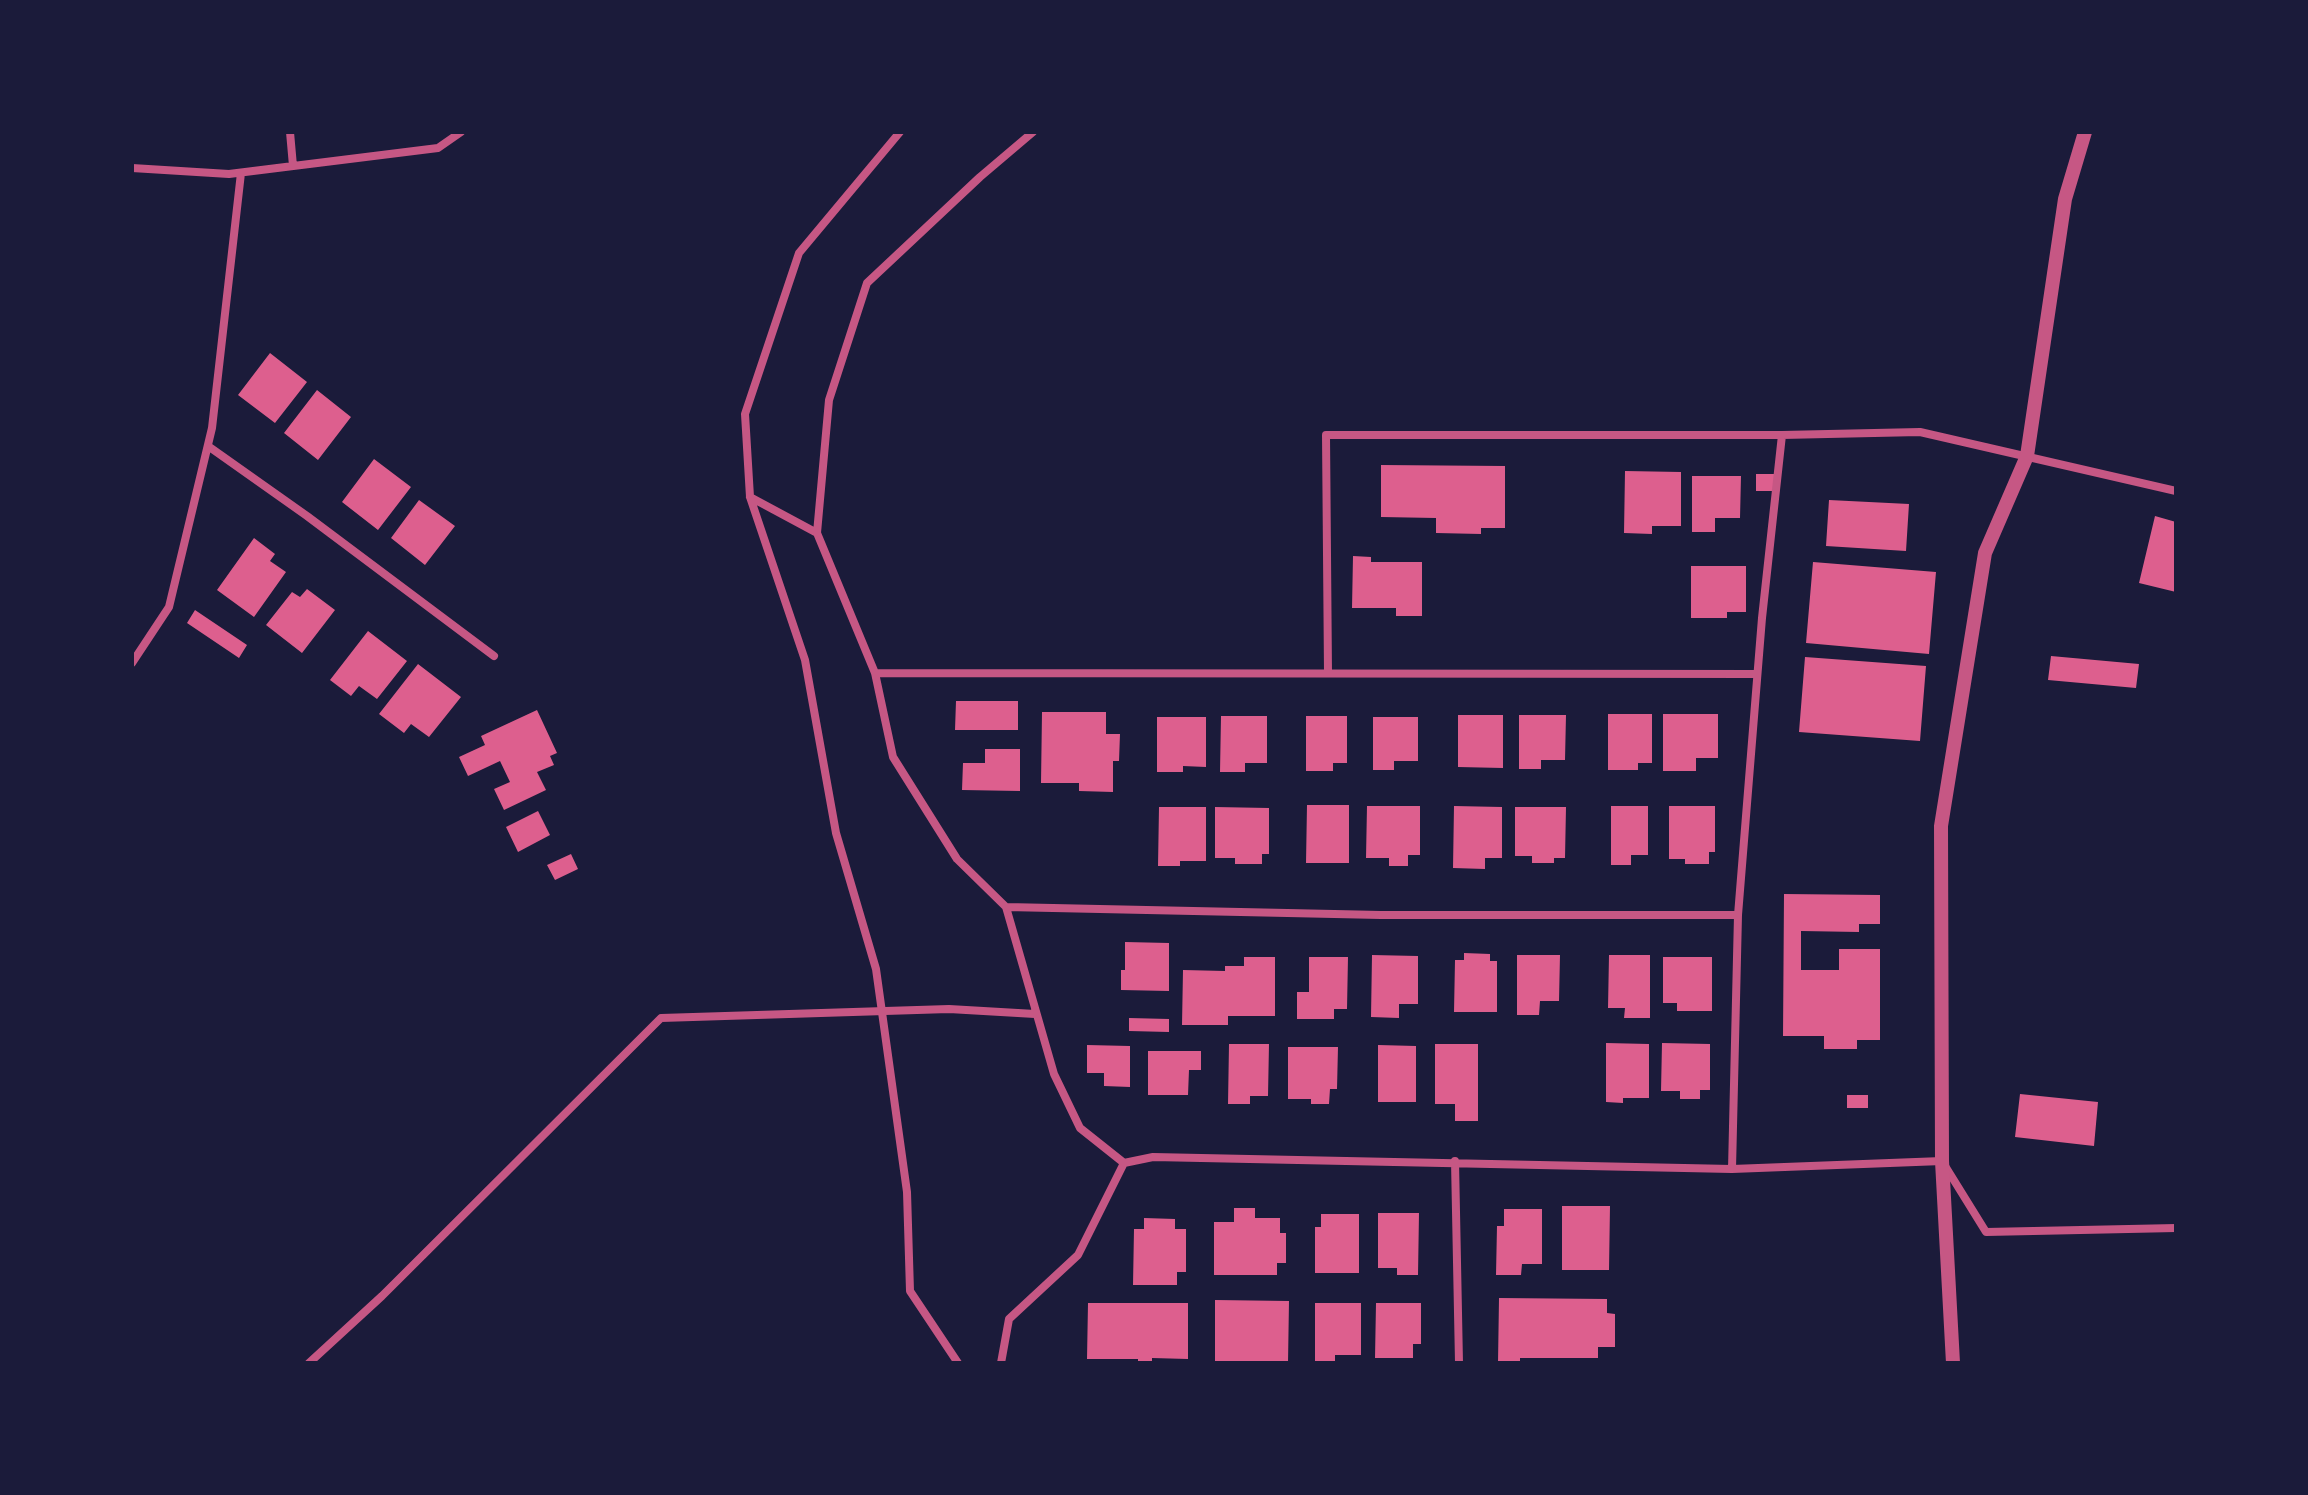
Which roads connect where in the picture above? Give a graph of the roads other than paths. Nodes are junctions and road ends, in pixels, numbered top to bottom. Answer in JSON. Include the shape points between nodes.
{"nodes":[{"id":1,"x":290,"y":132,"type":"edge"},
{"id":2,"x":461,"y":132,"type":"edge"},
{"id":3,"x":900,"y":132,"type":"edge"},
{"id":4,"x":1033,"y":132,"type":"edge"},
{"id":5,"x":2085,"y":132,"type":"edge"},
{"id":6,"x":293,"y":166,"type":"junction"},
{"id":7,"x":132,"y":168,"type":"edge"},
{"id":8,"x":241,"y":173,"type":"junction"},
{"id":9,"x":1782,"y":435,"type":"junction"},
{"id":10,"x":208,"y":446,"type":"junction"},
{"id":11,"x":2027,"y":456,"type":"junction"},
{"id":12,"x":2176,"y":491,"type":"edge"},
{"id":13,"x":750,"y":497,"type":"junction"},
{"id":14,"x":817,"y":533,"type":"junction"},
{"id":15,"x":494,"y":656,"type":"dead end"},
{"id":16,"x":132,"y":663,"type":"edge"},
{"id":17,"x":875,"y":673,"type":"junction"},
{"id":18,"x":1328,"y":673,"type":"junction"},
{"id":19,"x":1757,"y":674,"type":"junction"},
{"id":20,"x":1006,"y":907,"type":"junction"},
{"id":21,"x":1738,"y":915,"type":"junction"},
{"id":22,"x":882,"y":1012,"type":"junction"},
{"id":23,"x":1035,"y":1014,"type":"junction"},
{"id":24,"x":1455,"y":1161,"type":"junction"},
{"id":25,"x":1942,"y":1161,"type":"junction"},
{"id":26,"x":1124,"y":1163,"type":"junction"},
{"id":27,"x":1732,"y":1169,"type":"junction"},
{"id":28,"x":2176,"y":1228,"type":"edge"},
{"id":29,"x":309,"y":1363,"type":"edge"},
{"id":30,"x":958,"y":1363,"type":"edge"},
{"id":31,"x":1001,"y":1363,"type":"edge"},
{"id":32,"x":1459,"y":1363,"type":"edge"},
{"id":33,"x":1953,"y":1363,"type":"edge"}],
"edges":[{"from":1,"to":6,"type":"street"},
{"from":2,"to":6,"type":"street","via":[[438,148]]},
{"from":3,"to":13,"type":"street","via":[[799,253],[745,414]]},
{"from":4,"to":14,"type":"street","via":[[867,283],[829,400]]},
{"from":5,"to":11,"type":"street","via":[[2065,199]]},
{"from":6,"to":8,"type":"street"},
{"from":7,"to":8,"type":"street"},
{"from":8,"to":10,"type":"street"},
{"from":9,"to":11,"type":"street","via":[[1920,432]]},
{"from":9,"to":18,"type":"street","via":[[1326,435]]},
{"from":9,"to":19,"type":"street"},
{"from":10,"to":15,"type":"street"},
{"from":10,"to":16,"type":"street","via":[[169,607]]},
{"from":11,"to":12,"type":"street"},
{"from":11,"to":25,"type":"street","via":[[1985,553],[1941,826]]},
{"from":13,"to":14,"type":"street"},
{"from":13,"to":22,"type":"street","via":[[805,660],[836,833],[876,969]]},
{"from":14,"to":17,"type":"street"},
{"from":17,"to":18,"type":"street"},
{"from":17,"to":20,"type":"street","via":[[893,757],[957,859]]},
{"from":18,"to":19,"type":"street"},
{"from":19,"to":21,"type":"street"},
{"from":20,"to":21,"type":"street"},
{"from":20,"to":23,"type":"street"},
{"from":21,"to":27,"type":"street"},
{"from":22,"to":23,"type":"street"},
{"from":22,"to":29,"type":"street","via":[[661,1018]]},
{"from":22,"to":30,"type":"street","via":[[907,1192],[910,1291]]},
{"from":23,"to":26,"type":"street","via":[[1054,1074],[1080,1128]]},
{"from":24,"to":26,"type":"street","via":[[1153,1157]]},
{"from":24,"to":27,"type":"street"},
{"from":24,"to":32,"type":"street"},
{"from":25,"to":27,"type":"street"},
{"from":25,"to":28,"type":"street","via":[[1986,1232]]},
{"from":25,"to":33,"type":"street"},
{"from":26,"to":31,"type":"street","via":[[1078,1255],[1009,1319]]}]}
